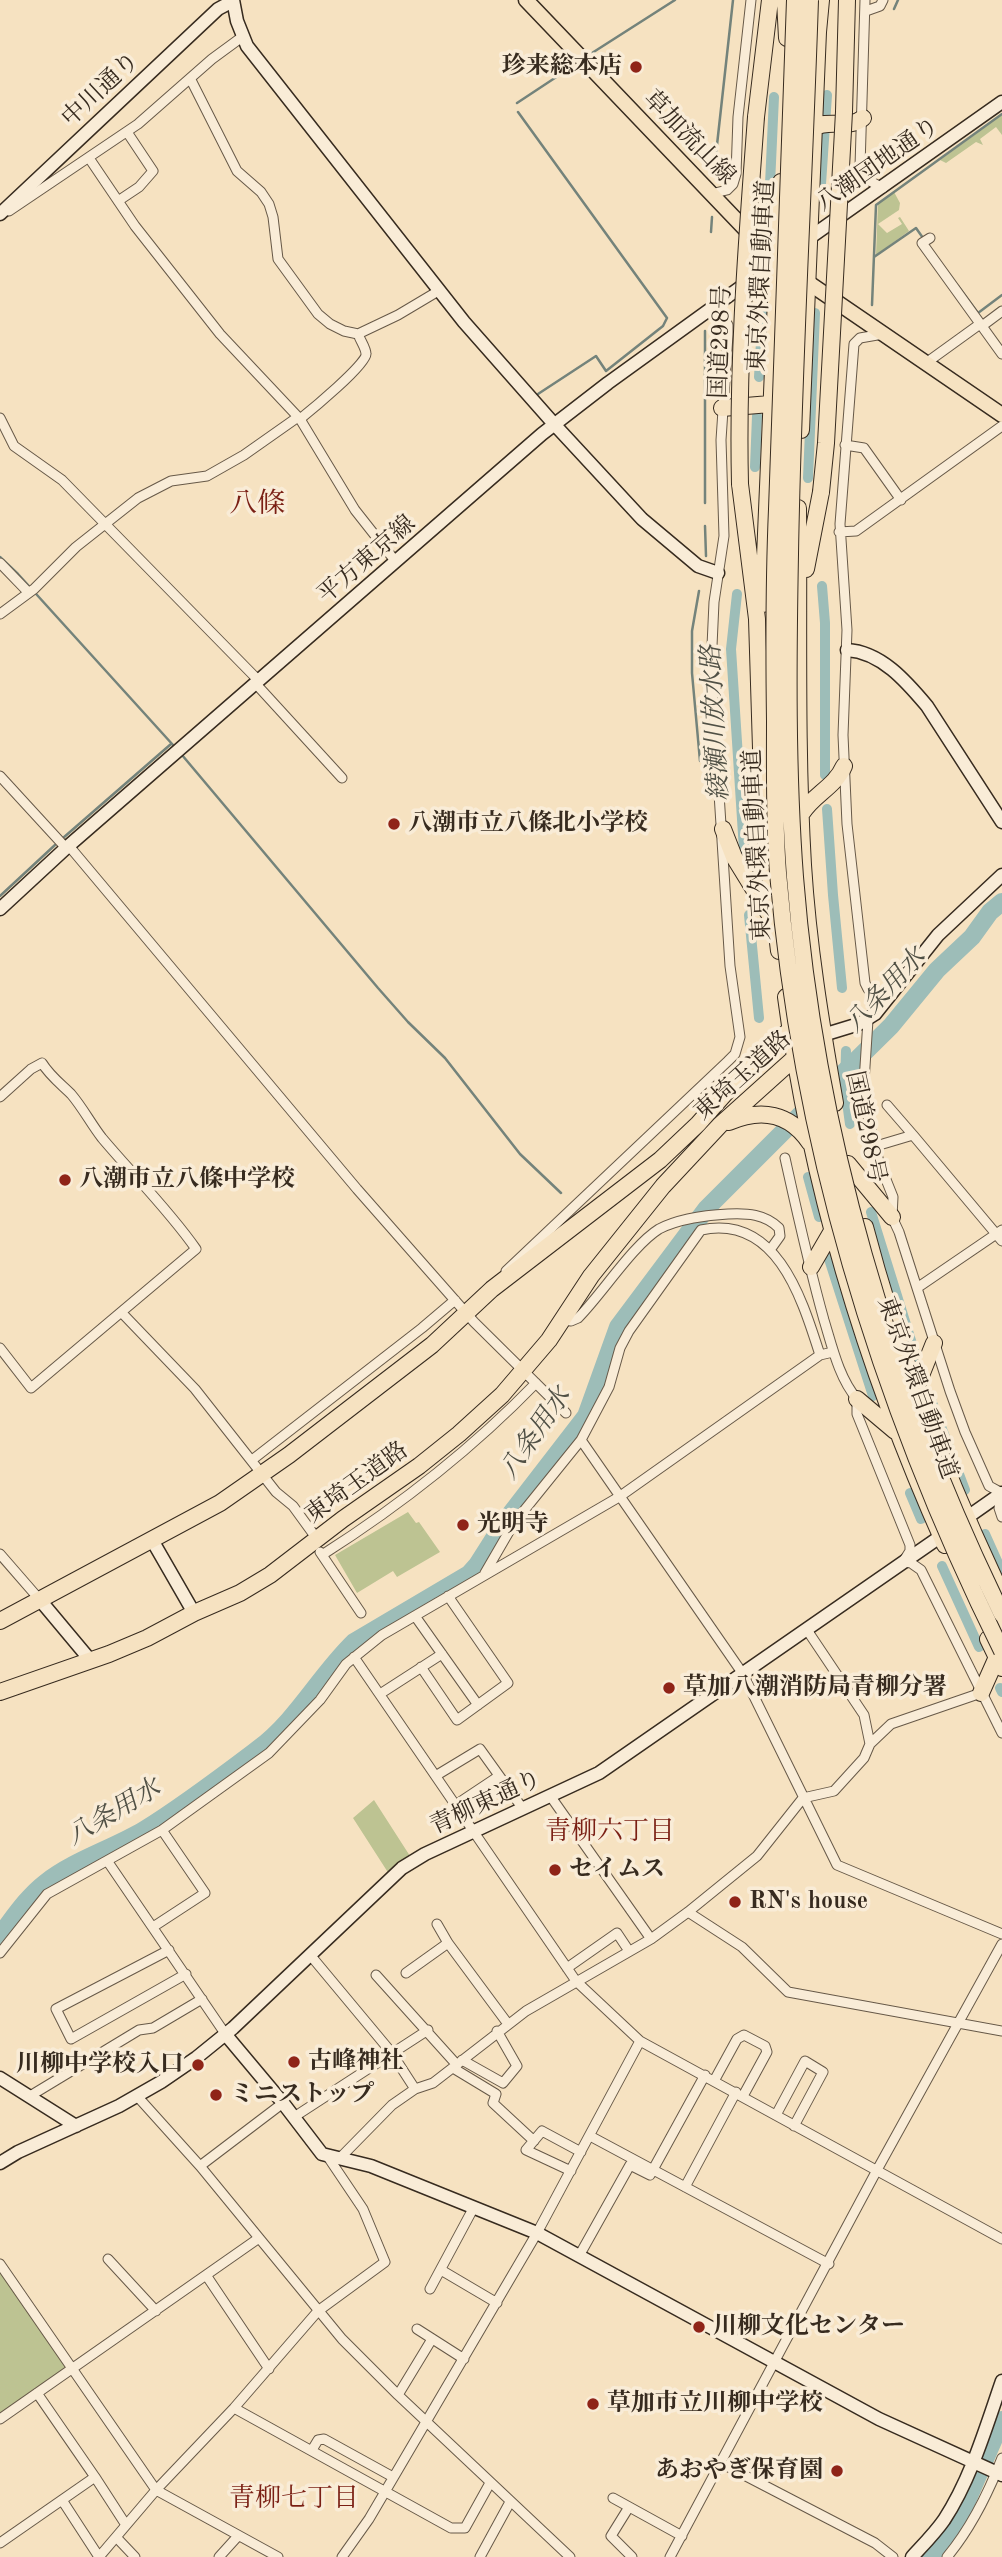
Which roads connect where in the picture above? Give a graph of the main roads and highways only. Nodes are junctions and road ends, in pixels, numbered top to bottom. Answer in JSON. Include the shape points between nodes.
{"nodes":[{"id":1,"x":526,"y":0,"type":"edge"},
{"id":2,"x":770,"y":0,"type":"edge"},
{"id":3,"x":786,"y":0,"type":"edge"},
{"id":4,"x":795,"y":0,"type":"edge"},
{"id":5,"x":810,"y":0,"type":"edge"},
{"id":6,"x":821,"y":0,"type":"edge"},
{"id":7,"x":847,"y":0,"type":"edge"},
{"id":8,"x":863,"y":118,"type":"road end"},
{"id":9,"x":813,"y":128,"type":"junction"},
{"id":10,"x":777,"y":261,"type":"junction"},
{"id":11,"x":807,"y":282,"type":"junction"},
{"id":12,"x":770,"y":404,"type":"junction"},
{"id":13,"x":722,"y":408,"type":"road end"},
{"id":14,"x":1002,"y":415,"type":"edge"},
{"id":15,"x":799,"y":602,"type":"junction"},
{"id":16,"x":758,"y":687,"type":"junction"},
{"id":17,"x":844,"y":766,"type":"road end"},
{"id":18,"x":802,"y":813,"type":"junction"},
{"id":19,"x":723,"y":829,"type":"road end"},
{"id":20,"x":776,"y":929,"type":"junction"},
{"id":21,"x":790,"y":1030,"type":"junction"},
{"id":22,"x":823,"y":1035,"type":"junction"},
{"id":23,"x":795,"y":1058,"type":"junction"},
{"id":24,"x":720,"y":1125,"type":"junction"},
{"id":25,"x":811,"y":1145,"type":"junction"},
{"id":26,"x":848,"y":1164,"type":"junction"},
{"id":27,"x":892,"y":1217,"type":"road end"},
{"id":28,"x":832,"y":1231,"type":"junction"},
{"id":29,"x":811,"y":1267,"type":"road end"},
{"id":30,"x":934,"y":1343,"type":"road end"},
{"id":31,"x":916,"y":1388,"type":"junction"},
{"id":32,"x":857,"y":1399,"type":"road end"},
{"id":33,"x":897,"y":1433,"type":"junction"},
{"id":34,"x":1002,"y":1595,"type":"edge"},
{"id":35,"x":1002,"y":1614,"type":"edge"},
{"id":36,"x":0,"y":1621,"type":"edge"},
{"id":37,"x":1000,"y":1659,"type":"edge"},
{"id":38,"x":0,"y":1692,"type":"edge"},
{"id":39,"x":981,"y":1693,"type":"road end"}],
"edges":[{"from":1,"to":10,"type":"main road","name":"草加流山線"},
{"from":2,"to":16,"type":"highway","name":"国道298号","bridge":true,"via":[[756,117],[739,439],[757,619]]},
{"from":3,"to":10,"type":"highway","name":"国道298号"},
{"from":4,"to":37,"type":"highway","name":"東京外環自動車道","bridge":true,"via":[[774,612],[774,793],[786,944],[816,1132],[862,1306],[911,1446]]},
{"from":5,"to":35,"type":"highway","name":"東京外環自動車道","bridge":true,"via":[[789,612],[789,739],[801,933],[825,1090],[860,1239],[930,1450]]},
{"from":6,"to":9,"type":"highway","name":"国道298号"},
{"from":7,"to":15,"type":"highway","name":"国道298号","bridge":true,"via":[[828,410],[821,492]]},
{"from":8,"to":9,"type":"highway"},
{"from":9,"to":11,"type":"highway","name":"国道298号"},
{"from":10,"to":11,"type":"main road","name":"草加流山線"},
{"from":10,"to":12,"type":"highway","name":"国道298号"},
{"from":11,"to":14,"type":"main road","name":"草加流山線"},
{"from":11,"to":15,"type":"highway","name":"国道298号","via":[[798,489]]},
{"from":12,"to":13,"type":"highway"},
{"from":12,"to":16,"type":"highway","name":"国道298号"},
{"from":15,"to":18,"type":"highway","name":"国道298号"},
{"from":16,"to":20,"type":"highway","name":"国道298号"},
{"from":17,"to":18,"type":"highway","via":[[832,785]]},
{"from":18,"to":22,"type":"highway","name":"国道298号","via":[[807,918]]},
{"from":19,"to":20,"type":"highway"},
{"from":20,"to":21,"type":"highway","name":"国道298号"},
{"from":21,"to":22,"type":"highway","name":"東埼玉道路"},
{"from":21,"to":23,"type":"highway","name":"国道298号"},
{"from":21,"to":36,"type":"highway","name":"東埼玉道路","via":[[761,1053],[660,1160],[263,1475],[220,1503]]},
{"from":22,"to":23,"type":"highway","name":"東埼玉道路"},
{"from":22,"to":26,"type":"highway","name":"国道298号"},
{"from":23,"to":24,"type":"highway","name":"東埼玉道路"},
{"from":23,"to":25,"type":"highway","name":"国道298号"},
{"from":24,"to":25,"type":"highway","via":[[767,1113],[791,1122]]},
{"from":24,"to":38,"type":"highway","name":"東埼玉道路","via":[[615,1244],[524,1371],[419,1466],[317,1545],[240,1593],[147,1638]]},
{"from":25,"to":28,"type":"highway","name":"国道298号"},
{"from":26,"to":27,"type":"highway"},
{"from":26,"to":31,"type":"highway","name":"国道298号"},
{"from":28,"to":29,"type":"highway"},
{"from":28,"to":33,"type":"highway","name":"国道298号"},
{"from":30,"to":31,"type":"highway"},
{"from":31,"to":34,"type":"highway","name":"国道298号"},
{"from":32,"to":33,"type":"highway"},
{"from":33,"to":37,"type":"highway","name":"国道298号"},
{"from":37,"to":39,"type":"highway"}]}
